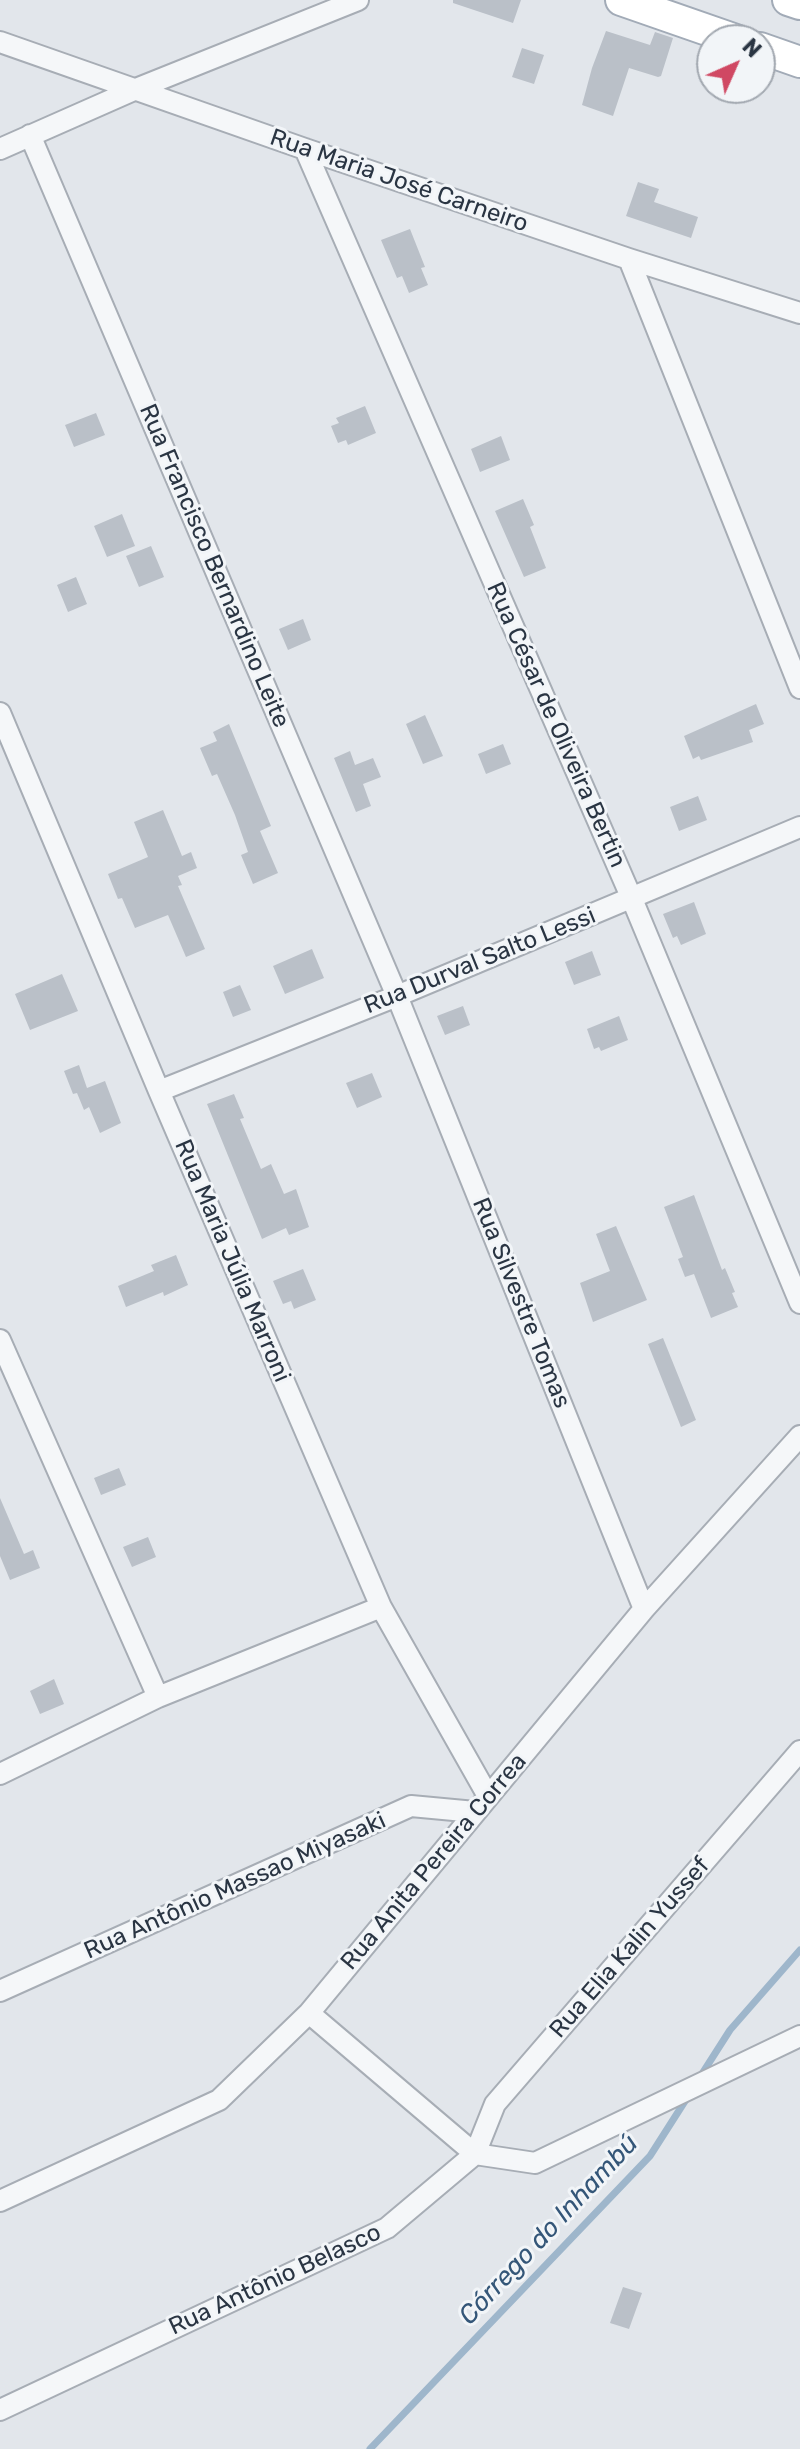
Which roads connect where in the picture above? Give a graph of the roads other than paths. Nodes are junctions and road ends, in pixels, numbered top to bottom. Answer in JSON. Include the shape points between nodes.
{"nodes":[{"id":1,"x":358,"y":0,"type":"edge"},
{"id":2,"x":621,"y":0,"type":"edge"},
{"id":3,"x":788,"y":0,"type":"edge"},
{"id":4,"x":800,"y":4,"type":"edge"},
{"id":5,"x":696,"y":26,"type":"edge"},
{"id":6,"x":0,"y":42,"type":"edge"},
{"id":7,"x":776,"y":54,"type":"edge"},
{"id":8,"x":800,"y":62,"type":"edge"},
{"id":9,"x":136,"y":89,"type":"junction"},
{"id":10,"x":30,"y":135,"type":"junction"},
{"id":11,"x":0,"y":149,"type":"edge"},
{"id":12,"x":305,"y":149,"type":"junction"},
{"id":13,"x":629,"y":259,"type":"junction"},
{"id":14,"x":800,"y":313,"type":"edge"},
{"id":15,"x":800,"y":688,"type":"edge"},
{"id":16,"x":0,"y":713,"type":"edge"},
{"id":17,"x":800,"y":827,"type":"edge"},
{"id":18,"x":632,"y":899,"type":"junction"},
{"id":19,"x":397,"y":996,"type":"junction"},
{"id":20,"x":159,"y":1091,"type":"junction"},
{"id":21,"x":800,"y":1303,"type":"edge"},
{"id":22,"x":0,"y":1340,"type":"edge"},
{"id":23,"x":800,"y":1436,"type":"edge"},
{"id":24,"x":381,"y":1607,"type":"junction"},
{"id":25,"x":644,"y":1609,"type":"junction"},
{"id":26,"x":158,"y":1697,"type":"junction"},
{"id":27,"x":800,"y":1751,"type":"edge"},
{"id":28,"x":0,"y":1774,"type":"edge"},
{"id":29,"x":482,"y":1804,"type":"junction"},
{"id":30,"x":0,"y":1991,"type":"edge"},
{"id":31,"x":309,"y":2013,"type":"junction"},
{"id":32,"x":800,"y":2036,"type":"edge"},
{"id":33,"x":475,"y":2154,"type":"junction"},
{"id":34,"x":0,"y":2201,"type":"edge"},
{"id":35,"x":0,"y":2410,"type":"edge"}],
"edges":[{"from":1,"to":9,"type":"street"},
{"from":2,"to":5,"type":"main road"},
{"from":3,"to":4,"type":"main road"},
{"from":6,"to":9,"type":"street","name":"Rua Maria José Carneiro"},
{"from":7,"to":8,"type":"main road"},
{"from":9,"to":10,"type":"street"},
{"from":9,"to":12,"type":"street","name":"Rua Maria José Carneiro"},
{"from":10,"to":11,"type":"street"},
{"from":10,"to":19,"type":"street","name":"Rua Francisco Bernardino Leite"},
{"from":12,"to":13,"type":"street","name":"Rua Maria José Carneiro"},
{"from":12,"to":18,"type":"street","name":"Rua César de Oliveira Bertin"},
{"from":13,"to":14,"type":"street","name":"Rua Maria José Carneiro"},
{"from":13,"to":15,"type":"street"},
{"from":16,"to":20,"type":"street","name":"Rua Maria Júlia Marroni"},
{"from":17,"to":18,"type":"street","name":"Rua Durval Salto Lessi"},
{"from":18,"to":19,"type":"street","name":"Rua Durval Salto Lessi"},
{"from":18,"to":21,"type":"street","name":"Rua César de Oliveira Bertin"},
{"from":19,"to":20,"type":"street","name":"Rua Durval Salto Lessi"},
{"from":19,"to":25,"type":"street","name":"Rua Silvestre Tomas"},
{"from":20,"to":24,"type":"street","name":"Rua Maria Júlia Marroni"},
{"from":22,"to":26,"type":"street"},
{"from":23,"to":25,"type":"street","name":"Rua Anita Pereira Correa"},
{"from":24,"to":26,"type":"street"},
{"from":24,"to":29,"type":"street","name":"Rua Maria Júlia Marroni"},
{"from":25,"to":29,"type":"street","name":"Rua Anita Pereira Correa"},
{"from":26,"to":28,"type":"street"},
{"from":27,"to":33,"type":"street","name":"Rua Elia Kalin Yussef","via":[[495,2104]]},
{"from":29,"to":30,"type":"street","name":"Rua Antônio Massao Miyasaki","via":[[411,1806]]},
{"from":29,"to":31,"type":"street","name":"Rua Anita Pereira Correa"},
{"from":31,"to":33,"type":"street"},
{"from":31,"to":34,"type":"street","name":"Rua Anita Pereira Correa","via":[[219,2100]]},
{"from":32,"to":33,"type":"street","via":[[535,2163]]},
{"from":33,"to":35,"type":"street","name":"Rua Antônio Belasco","via":[[387,2228]]}]}
